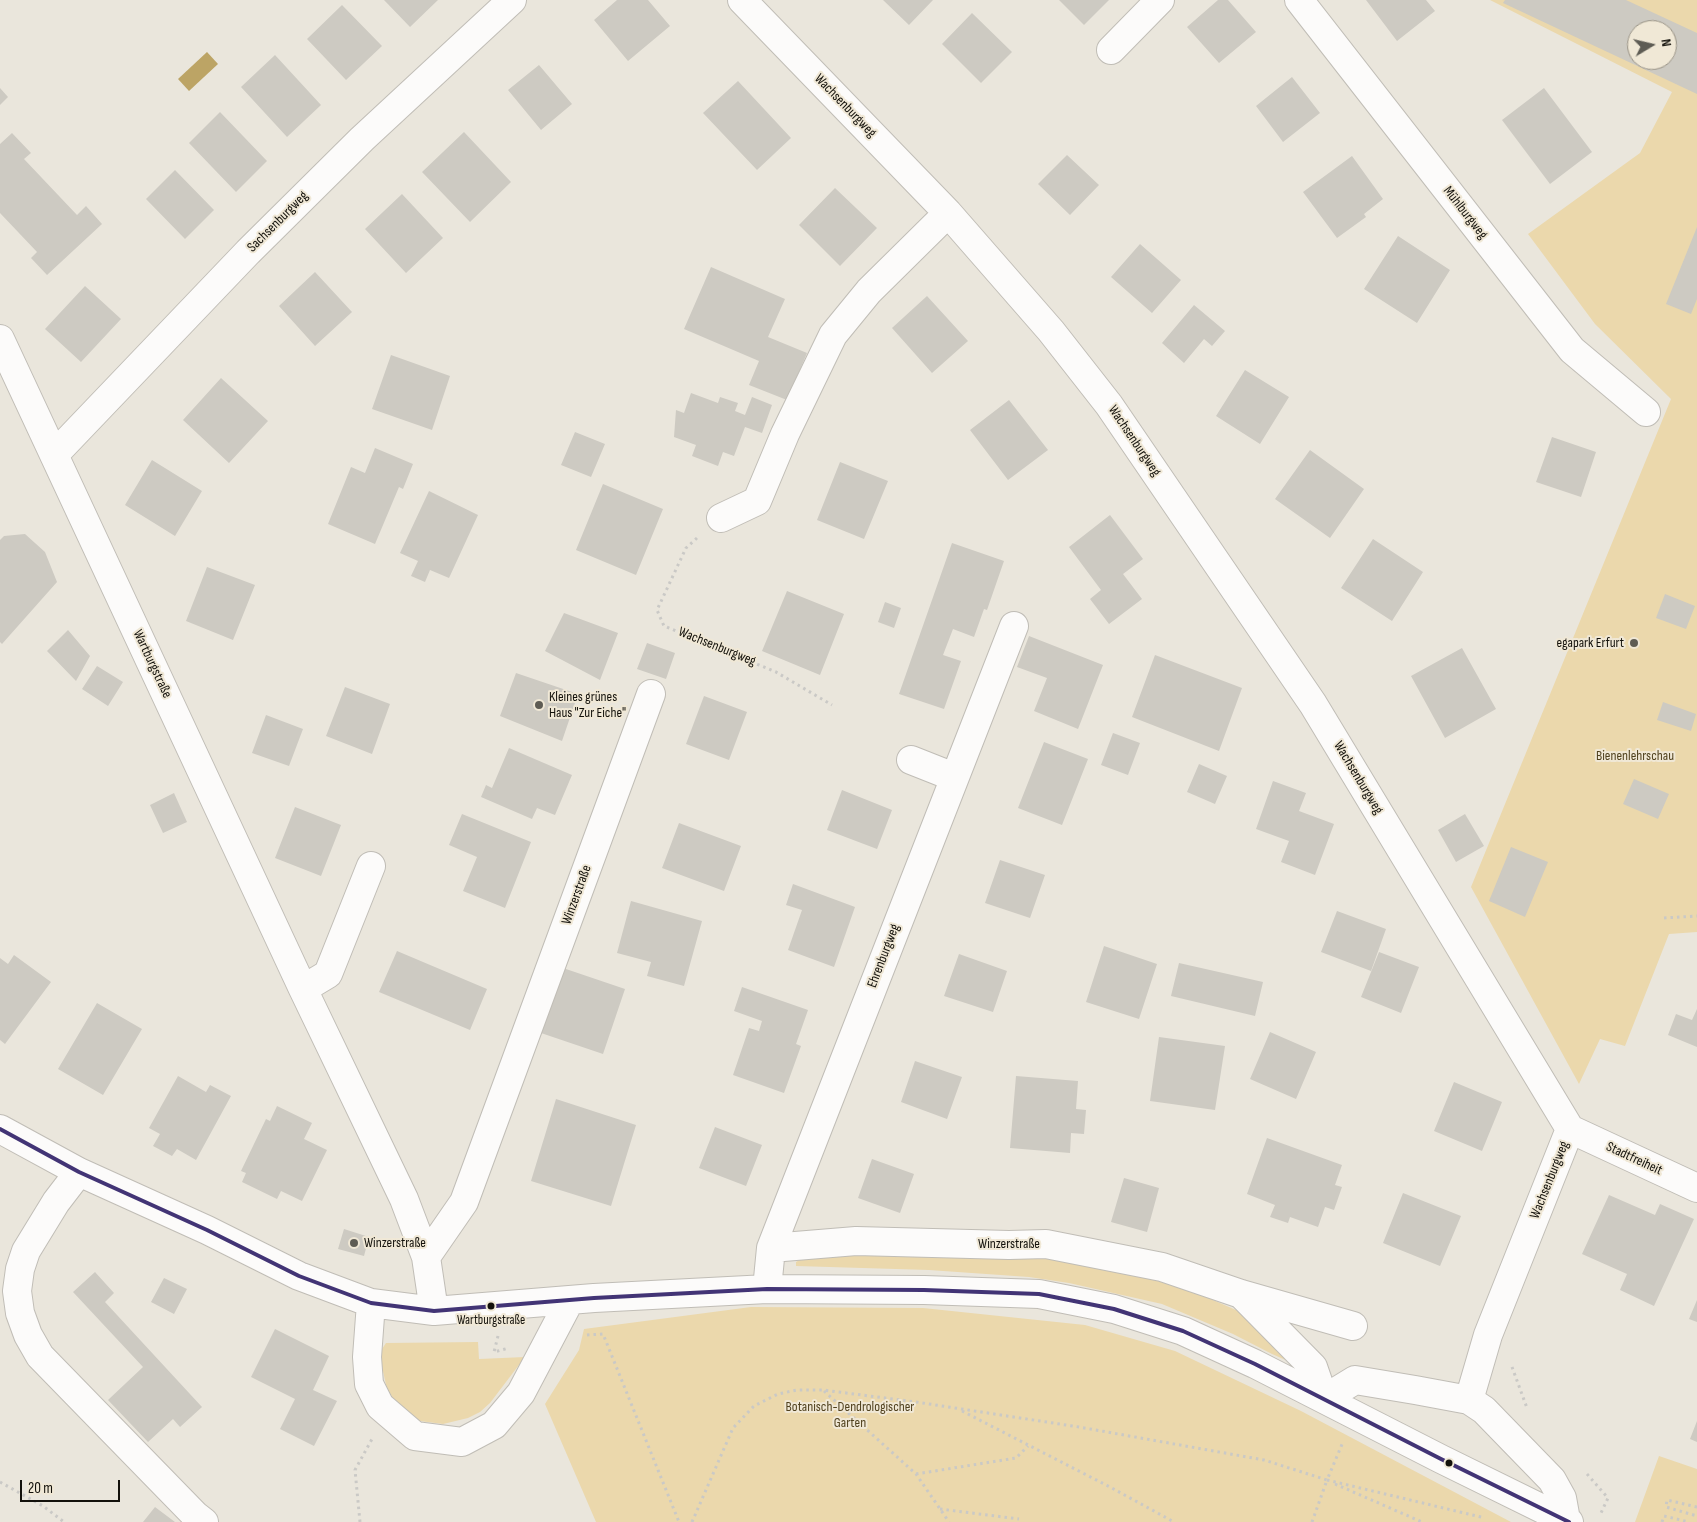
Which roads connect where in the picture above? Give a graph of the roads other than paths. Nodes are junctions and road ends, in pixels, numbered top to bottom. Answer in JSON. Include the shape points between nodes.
{"nodes":[{"id":1,"x":512,"y":0,"type":"edge"},
{"id":2,"x":742,"y":0,"type":"edge"},
{"id":3,"x":1160,"y":0,"type":"edge"},
{"id":4,"x":1299,"y":0,"type":"edge"},
{"id":5,"x":1111,"y":50,"type":"dead end"},
{"id":6,"x":948,"y":212,"type":"junction"},
{"id":7,"x":0,"y":339,"type":"edge"},
{"id":8,"x":1646,"y":412,"type":"dead end"},
{"id":9,"x":54,"y":455,"type":"junction"},
{"id":10,"x":720,"y":518,"type":"road end"},
{"id":11,"x":1014,"y":626,"type":"dead end"},
{"id":12,"x":651,"y":694,"type":"dead end"},
{"id":13,"x":911,"y":760,"type":"dead end"},
{"id":14,"x":954,"y":777,"type":"junction"},
{"id":15,"x":371,"y":866,"type":"dead end"},
{"id":16,"x":304,"y":989,"type":"junction"},
{"id":17,"x":0,"y":1129,"type":"edge"},
{"id":18,"x":1570,"y":1129,"type":"junction"},
{"id":19,"x":79,"y":1172,"type":"junction"},
{"id":20,"x":1697,"y":1188,"type":"edge"},
{"id":21,"x":771,"y":1248,"type":"junction"},
{"id":22,"x":426,"y":1257,"type":"junction"},
{"id":23,"x":766,"y":1289,"type":"junction"},
{"id":24,"x":1241,"y":1294,"type":"junction"},
{"id":25,"x":570,"y":1300,"type":"junction"},
{"id":26,"x":371,"y":1303,"type":"junction"},
{"id":27,"x":434,"y":1311,"type":"junction"},
{"id":28,"x":1352,"y":1326,"type":"dead end"},
{"id":29,"x":1324,"y":1399,"type":"junction"},
{"id":30,"x":1469,"y":1400,"type":"junction"},
{"id":31,"x":1567,"y":1521,"type":"edge"},
{"id":32,"x":204,"y":1522,"type":"edge"}],
"edges":[{"from":1,"to":9,"type":"street","name":"Sachsenburgweg","via":[[362,139],[248,252]]},
{"from":2,"to":6,"type":"street","name":"Wachsenburgweg"},
{"from":3,"to":5,"type":"street"},
{"from":4,"to":8,"type":"street","name":"Mühlburgweg","via":[[1572,350]]},
{"from":6,"to":10,"type":"street","via":[[869,291],[833,334],[757,501]]},
{"from":6,"to":18,"type":"street","name":"Wachsenburgweg","via":[[1051,331],[1109,405],[1302,688]]},
{"from":7,"to":9,"type":"street","name":"Wartburgstraße"},
{"from":9,"to":16,"type":"street","name":"Wartburgstraße"},
{"from":11,"to":14,"type":"street","name":"Ehrenburgweg"},
{"from":12,"to":22,"type":"street","name":"Winzerstraße","via":[[464,1202]]},
{"from":13,"to":14,"type":"street"},
{"from":14,"to":21,"type":"street","name":"Ehrenburgweg"},
{"from":15,"to":16,"type":"street","via":[[328,974]]},
{"from":16,"to":22,"type":"street","name":"Wartburgstraße","via":[[404,1200]]},
{"from":17,"to":19,"type":"street"},
{"from":18,"to":20,"type":"street","name":"Stadtfreiheit"},
{"from":18,"to":30,"type":"street","name":"Wachsenburgweg","via":[[1488,1335]]},
{"from":19,"to":26,"type":"street","via":[[299,1276]]},
{"from":19,"to":32,"type":"street","via":[[26,1251],[17,1291],[20,1313],[40,1356]]},
{"from":21,"to":23,"type":"street","name":"Ehrenburgweg"},
{"from":21,"to":24,"type":"street","name":"Winzerstraße","via":[[856,1241],[1046,1244],[1162,1266]]},
{"from":22,"to":27,"type":"street","name":"Wartburgstraße"},
{"from":23,"to":25,"type":"street"},
{"from":23,"to":29,"type":"street","via":[[1039,1294],[1114,1309],[1183,1331]]},
{"from":24,"to":28,"type":"street","name":"Winzerstraße"},
{"from":24,"to":29,"type":"street","name":"Winzerstraße","via":[[1313,1367]]},
{"from":25,"to":26,"type":"street","via":[[521,1393],[494,1425],[462,1442],[415,1436],[380,1406],[369,1384],[367,1356]]},
{"from":25,"to":27,"type":"street"},
{"from":26,"to":27,"type":"street"},
{"from":29,"to":30,"type":"street","via":[[1355,1380]]},
{"from":29,"to":31,"type":"street"},
{"from":30,"to":31,"type":"street","via":[[1484,1410],[1552,1480],[1562,1498]]}]}
